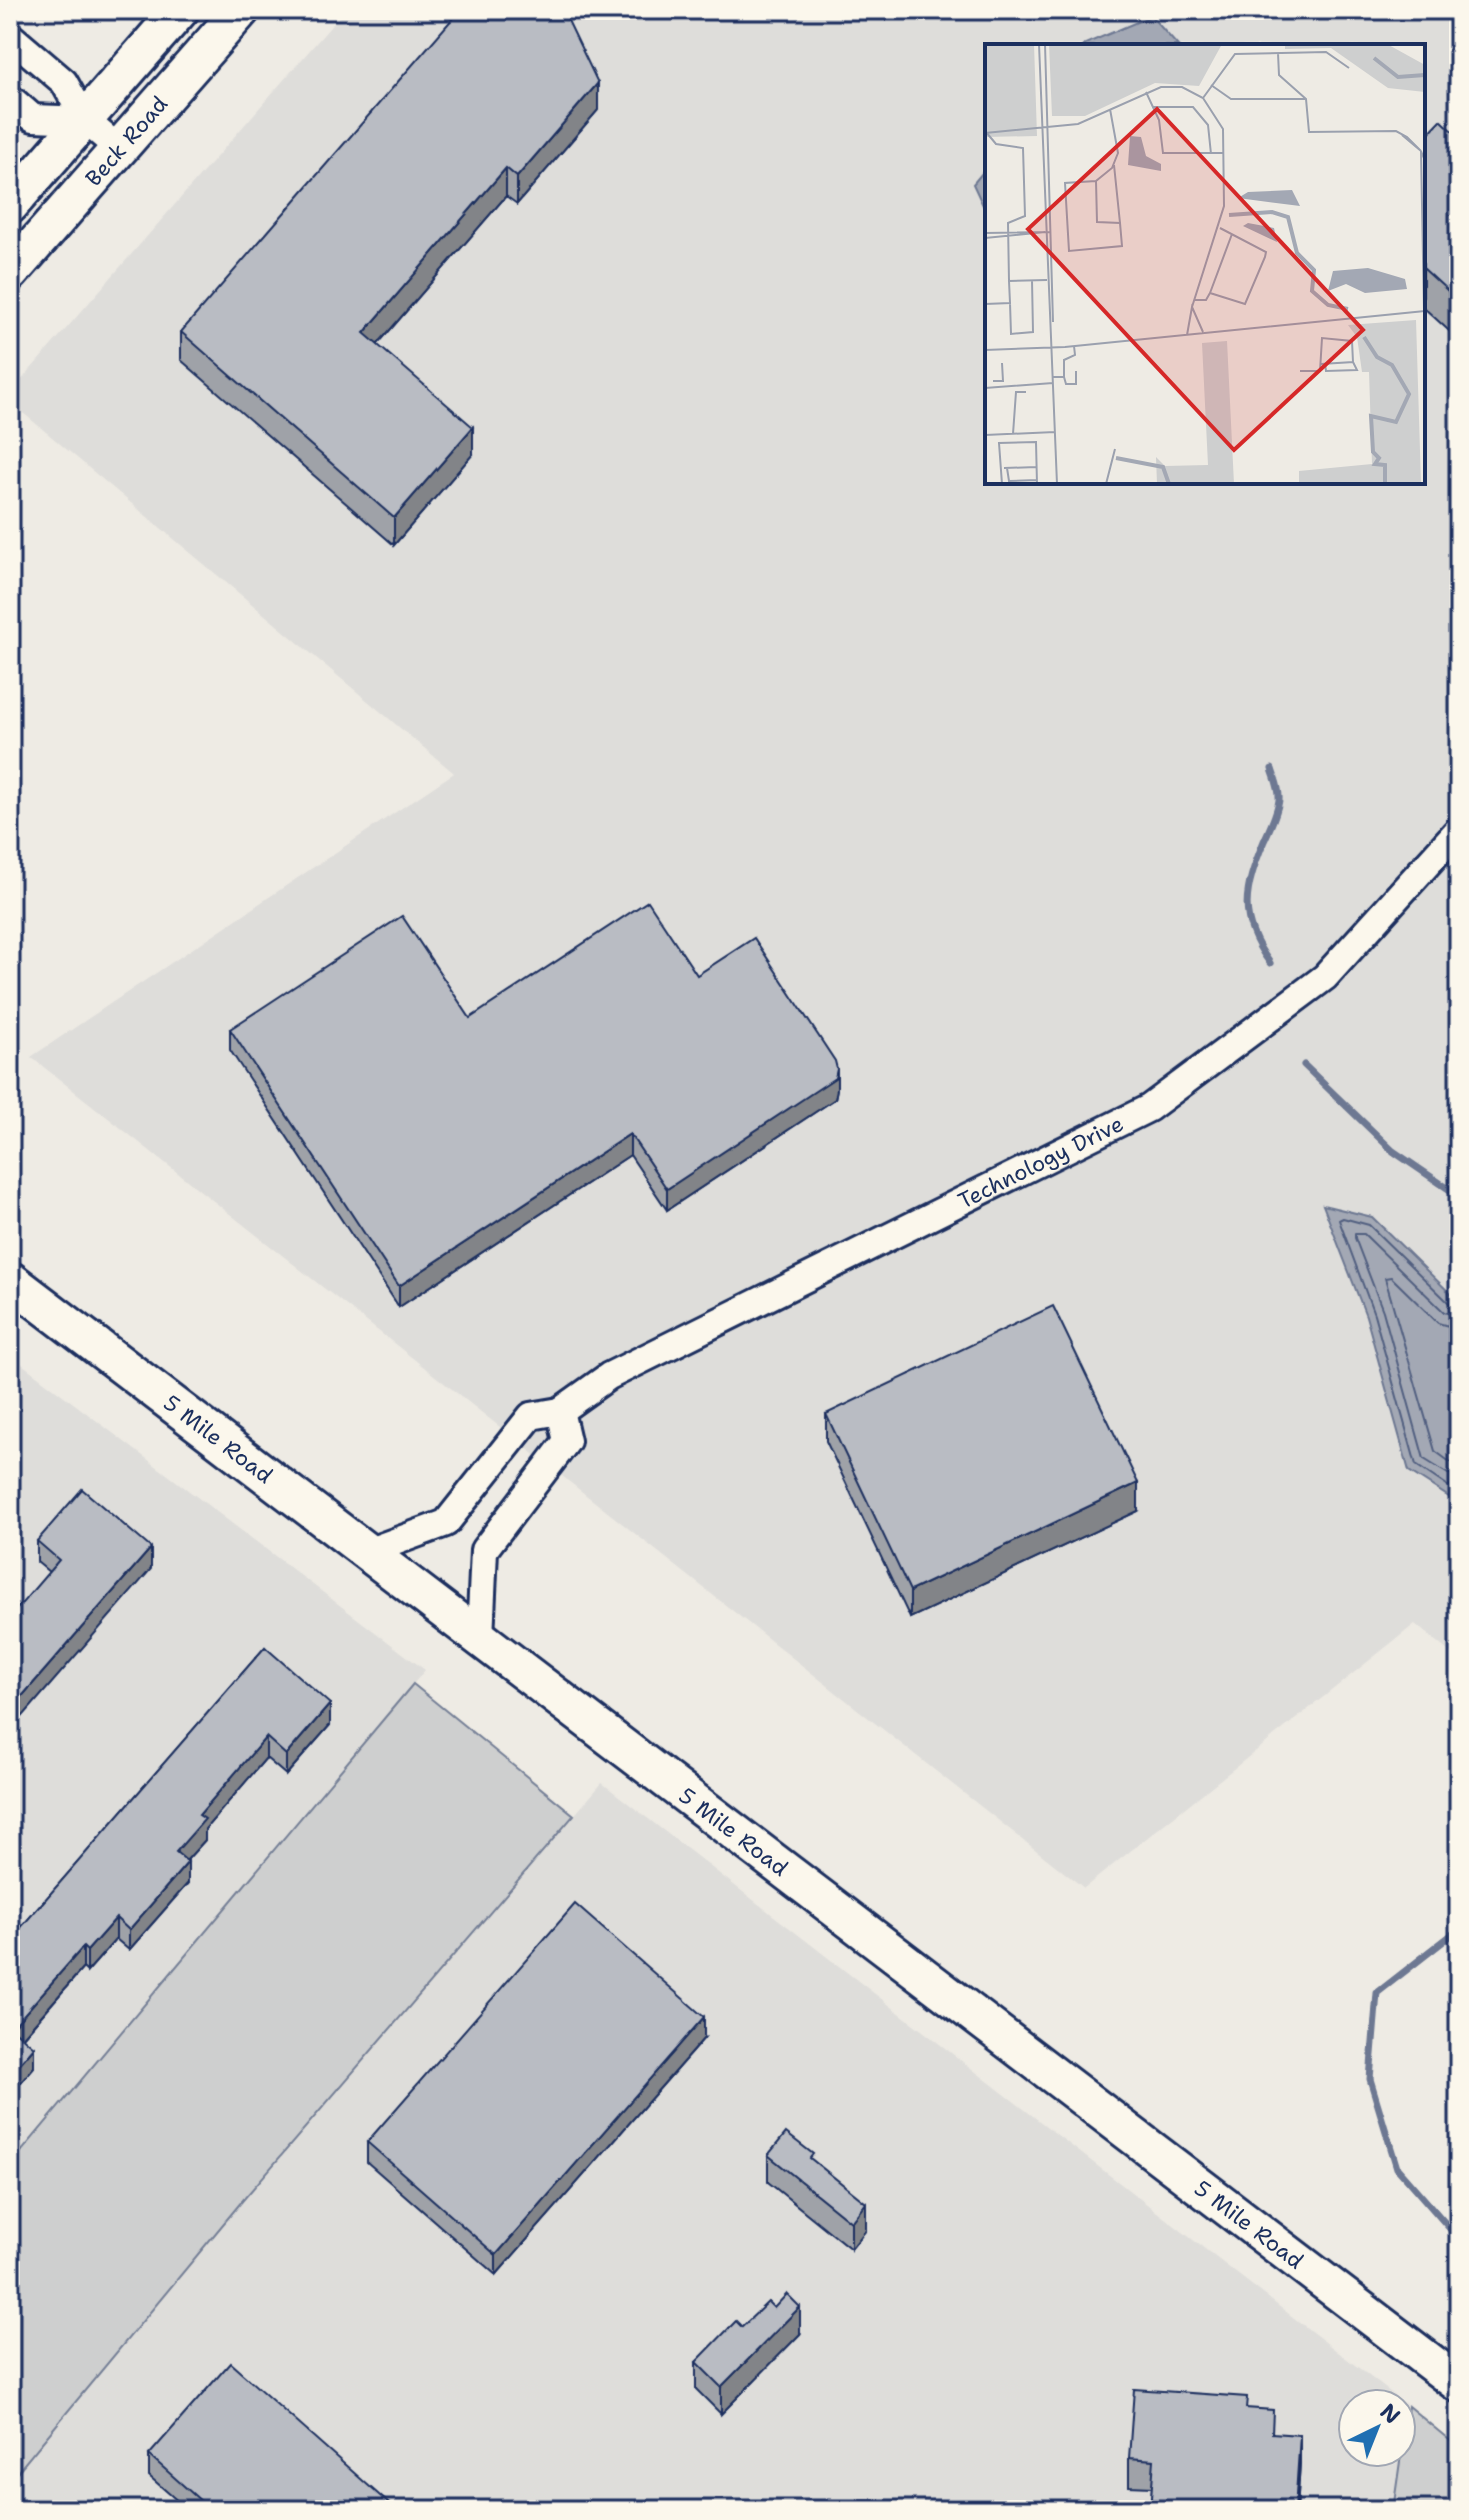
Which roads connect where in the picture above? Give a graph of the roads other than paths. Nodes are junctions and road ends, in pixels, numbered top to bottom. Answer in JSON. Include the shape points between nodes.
{"nodes":[{"id":1,"x":180,"y":10,"type":"edge"},
{"id":2,"x":241,"y":10,"type":"edge"},
{"id":3,"x":10,"y":36,"type":"edge"},
{"id":4,"x":10,"y":98,"type":"edge"},
{"id":5,"x":85,"y":120,"type":"junction"},
{"id":6,"x":119,"y":149,"type":"junction"},
{"id":7,"x":10,"y":205,"type":"edge"},
{"id":8,"x":10,"y":273,"type":"edge"},
{"id":9,"x":1459,"y":829,"type":"edge"},
{"id":10,"x":10,"y":1280,"type":"edge"},
{"id":11,"x":560,"y":1411,"type":"junction"},
{"id":12,"x":367,"y":1552,"type":"junction"},
{"id":13,"x":480,"y":1638,"type":"junction"},
{"id":14,"x":1459,"y":2384,"type":"edge"}],
"edges":[{"from":1,"to":5,"type":"street","name":"Beck Road"},
{"from":2,"to":6,"type":"street","name":"Beck Road"},
{"from":3,"to":5,"type":"street","via":[[64,82]]},
{"from":4,"to":5,"type":"street","via":[[33,118]]},
{"from":5,"to":6,"type":"street"},
{"from":5,"to":7,"type":"street","name":"Beck Road"},
{"from":6,"to":8,"type":"street","name":"Beck Road"},
{"from":9,"to":11,"type":"street","name":"Technology Drive","via":[[1325,977],[1149,1108],[609,1376]]},
{"from":10,"to":12,"type":"street","name":"5 Mile Road"},
{"from":11,"to":12,"type":"street","name":"Technology Drive","via":[[531,1416],[446,1523]]},
{"from":11,"to":13,"type":"street","via":[[567,1441],[484,1550]]},
{"from":12,"to":13,"type":"street","name":"5 Mile Road"},
{"from":13,"to":14,"type":"street","name":"5 Mile Road"}]}
